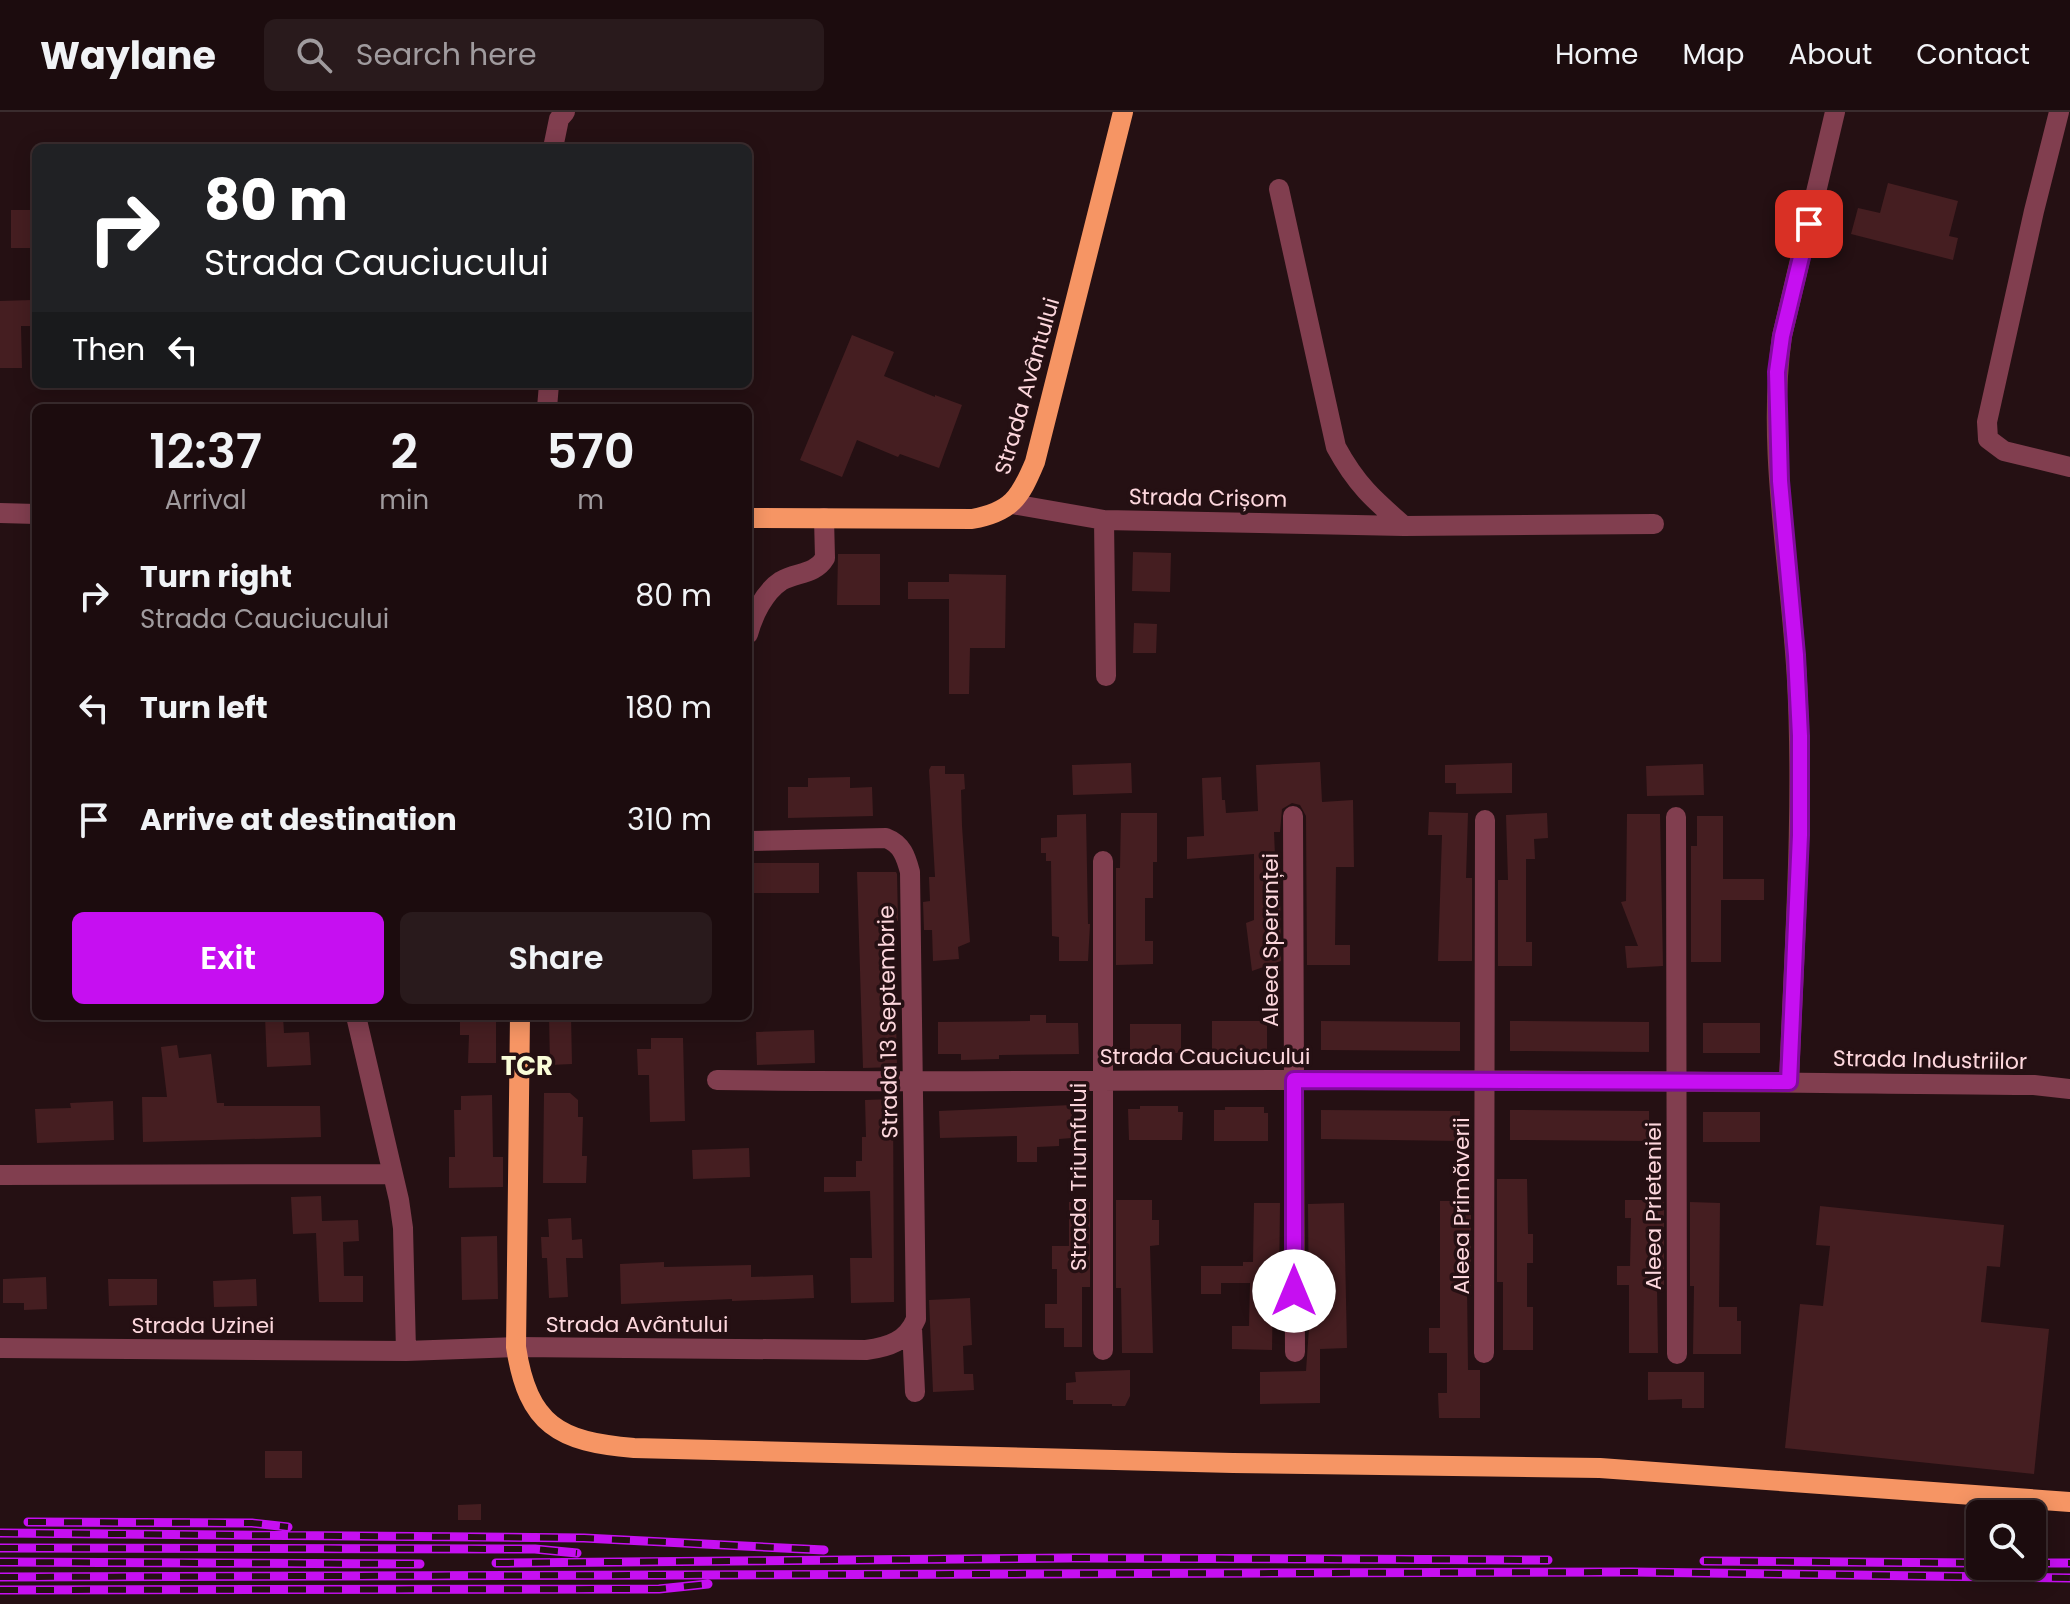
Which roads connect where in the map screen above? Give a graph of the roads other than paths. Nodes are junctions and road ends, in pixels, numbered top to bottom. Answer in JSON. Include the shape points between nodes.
{"nodes":[{"id":1,"x":565,"y":112,"type":"edge"},
{"id":2,"x":1123,"y":112,"type":"edge"},
{"id":3,"x":1835,"y":112,"type":"edge"},
{"id":4,"x":2059,"y":112,"type":"edge"},
{"id":5,"x":554,"y":144,"type":"edge"},
{"id":6,"x":1279,"y":189,"type":"dead end"},
{"id":7,"x":2070,"y":467,"type":"edge"},
{"id":8,"x":1012,"y":504,"type":"junction"},
{"id":9,"x":0,"y":513,"type":"edge"},
{"id":10,"x":32,"y":514,"type":"edge"},
{"id":11,"x":752,"y":518,"type":"edge"},
{"id":12,"x":824,"y":518,"type":"junction"},
{"id":13,"x":1104,"y":520,"type":"junction"},
{"id":14,"x":1654,"y":524,"type":"dead end"},
{"id":15,"x":1404,"y":526,"type":"junction"},
{"id":16,"x":752,"y":623,"type":"edge"},
{"id":17,"x":1106,"y":676,"type":"dead end"},
{"id":18,"x":1293,"y":816,"type":"dead end"},
{"id":19,"x":1676,"y":817,"type":"dead end"},
{"id":20,"x":1485,"y":820,"type":"dead end"},
{"id":21,"x":752,"y":841,"type":"edge"},
{"id":22,"x":1103,"y":861,"type":"dead end"},
{"id":23,"x":357,"y":1020,"type":"edge"},
{"id":24,"x":520,"y":1020,"type":"edge"},
{"id":25,"x":717,"y":1080,"type":"dead end"},
{"id":26,"x":1102,"y":1080,"type":"junction"},
{"id":27,"x":1294,"y":1080,"type":"junction"},
{"id":28,"x":1485,"y":1081,"type":"junction"},
{"id":29,"x":1677,"y":1081,"type":"junction"},
{"id":30,"x":1789,"y":1082,"type":"junction"},
{"id":31,"x":913,"y":1083,"type":"junction"},
{"id":32,"x":2070,"y":1089,"type":"edge"},
{"id":33,"x":392,"y":1174,"type":"junction"},
{"id":34,"x":0,"y":1175,"type":"edge"},
{"id":35,"x":912,"y":1328,"type":"junction"},
{"id":36,"x":516,"y":1347,"type":"junction"},
{"id":37,"x":0,"y":1348,"type":"edge"},
{"id":38,"x":1103,"y":1350,"type":"dead end"},
{"id":39,"x":406,"y":1351,"type":"junction"},
{"id":40,"x":1295,"y":1352,"type":"dead end"},
{"id":41,"x":1484,"y":1353,"type":"dead end"},
{"id":42,"x":1677,"y":1354,"type":"dead end"},
{"id":43,"x":915,"y":1392,"type":"dead end"},
{"id":44,"x":2070,"y":1502,"type":"edge"}],
"edges":[{"from":1,"to":5,"type":"street"},
{"from":2,"to":8,"type":"main road","name":"Strada Avântului","via":[[1035,462]]},
{"from":3,"to":30,"type":"street","via":[[1777,372],[1800,736]]},
{"from":4,"to":7,"type":"street","via":[[1987,422],[1988,439],[2004,451]]},
{"from":6,"to":15,"type":"street","via":[[1336,447],[1352,476]]},
{"from":8,"to":12,"type":"main road","name":"Strada Avântului","via":[[996,515],[972,519]]},
{"from":8,"to":13,"type":"street","name":"Strada Crișom"},
{"from":9,"to":10,"type":"street"},
{"from":11,"to":12,"type":"main road","name":"Strada Avântului"},
{"from":12,"to":16,"type":"street","via":[[823,563],[780,581]]},
{"from":13,"to":15,"type":"street","name":"Strada Crișom"},
{"from":13,"to":17,"type":"street"},
{"from":14,"to":15,"type":"street","name":"Strada Crișom"},
{"from":18,"to":27,"type":"street","name":"Aleea Speranței"},
{"from":19,"to":29,"type":"street","name":"Aleea Prieteniei"},
{"from":20,"to":28,"type":"street","name":"Aleea Primăverii"},
{"from":21,"to":31,"type":"street","name":"Strada 13 Septembrie","via":[[886,838],[901,848],[910,872]]},
{"from":22,"to":26,"type":"street","name":"Strada Triumfului"},
{"from":23,"to":33,"type":"street"},
{"from":24,"to":36,"type":"main road","name":"Strada Avântului"},
{"from":25,"to":31,"type":"street","name":"Strada Cauciucului"},
{"from":26,"to":27,"type":"street","name":"Strada Cauciucului"},
{"from":26,"to":31,"type":"street","name":"Strada Cauciucului"},
{"from":26,"to":38,"type":"street","name":"Strada Triumfului"},
{"from":27,"to":28,"type":"street","name":"Strada Cauciucului"},
{"from":27,"to":40,"type":"street","name":"Aleea Speranței"},
{"from":28,"to":29,"type":"street","name":"Strada Cauciucului"},
{"from":28,"to":41,"type":"street","name":"Aleea Primăverii"},
{"from":29,"to":30,"type":"street","name":"Strada Cauciucului"},
{"from":29,"to":42,"type":"street","name":"Aleea Prieteniei"},
{"from":30,"to":32,"type":"street","name":"Strada Industriilor"},
{"from":31,"to":35,"type":"street","name":"Strada 13 Septembrie"},
{"from":33,"to":34,"type":"street"},
{"from":33,"to":39,"type":"street","via":[[403,1228]]},
{"from":35,"to":36,"type":"street","name":"Strada Avântului","via":[[895,1343],[866,1350]]},
{"from":35,"to":43,"type":"street","name":"Strada 13 Septembrie"},
{"from":36,"to":39,"type":"street","name":"Strada Uzinei"},
{"from":36,"to":44,"type":"main road","via":[[534,1405],[555,1428],[599,1445],[1600,1468]]},
{"from":37,"to":39,"type":"street","name":"Strada Uzinei"}]}
